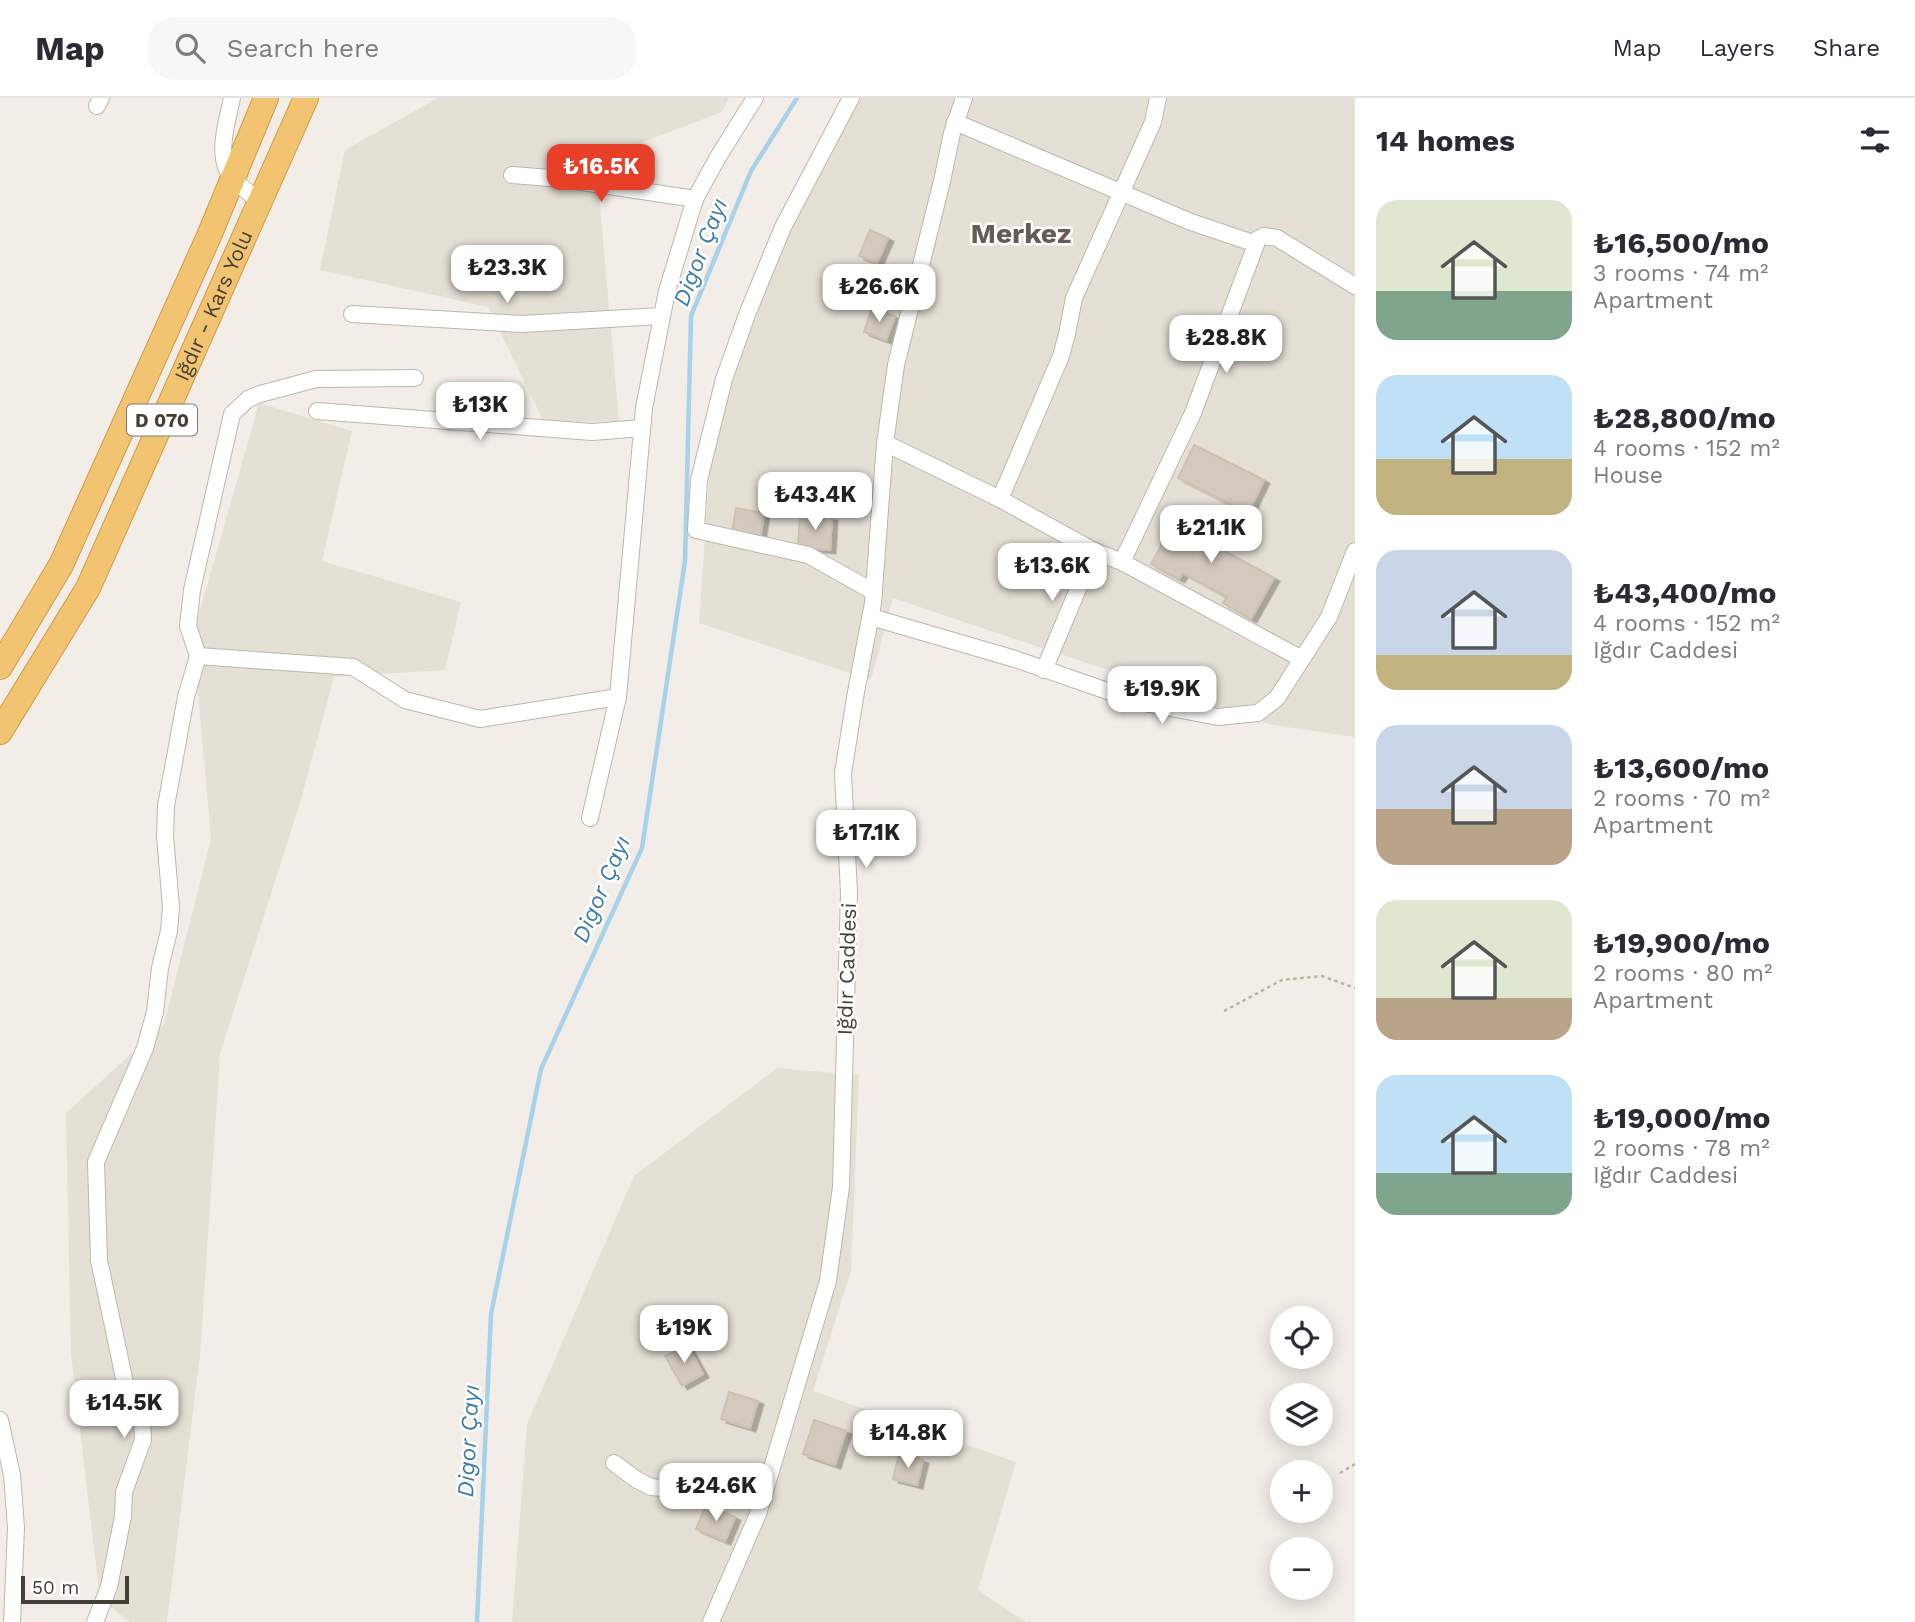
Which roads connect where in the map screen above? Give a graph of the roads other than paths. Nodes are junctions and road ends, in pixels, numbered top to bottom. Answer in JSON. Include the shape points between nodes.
{"nodes":[{"id":1,"x":232,"y":98,"type":"edge"},
{"id":2,"x":266,"y":98,"type":"edge"},
{"id":3,"x":306,"y":98,"type":"edge"},
{"id":4,"x":755,"y":98,"type":"edge"},
{"id":5,"x":851,"y":98,"type":"edge"},
{"id":6,"x":964,"y":98,"type":"edge"},
{"id":7,"x":1158,"y":98,"type":"edge"},
{"id":8,"x":956,"y":122,"type":"junction"},
{"id":9,"x":512,"y":175,"type":"dead end"},
{"id":10,"x":233,"y":178,"type":"junction"},
{"id":11,"x":1122,"y":193,"type":"junction"},
{"id":12,"x":695,"y":199,"type":"junction"},
{"id":13,"x":261,"y":202,"type":"junction"},
{"id":14,"x":1256,"y":244,"type":"junction"},
{"id":15,"x":1355,"y":286,"type":"edge"},
{"id":16,"x":352,"y":314,"type":"dead end"},
{"id":17,"x":661,"y":316,"type":"junction"},
{"id":18,"x":415,"y":378,"type":"dead end"},
{"id":19,"x":317,"y":411,"type":"dead end"},
{"id":20,"x":642,"y":428,"type":"junction"},
{"id":21,"x":885,"y":443,"type":"junction"},
{"id":22,"x":1000,"y":499,"type":"junction"},
{"id":23,"x":1094,"y":551,"type":"junction"},
{"id":24,"x":1355,"y":551,"type":"edge"},
{"id":25,"x":1122,"y":562,"type":"junction"},
{"id":26,"x":874,"y":593,"type":"junction"},
{"id":27,"x":871,"y":617,"type":"junction"},
{"id":28,"x":198,"y":656,"type":"junction"},
{"id":29,"x":1302,"y":659,"type":"junction"},
{"id":30,"x":0,"y":667,"type":"edge"},
{"id":31,"x":1045,"y":670,"type":"junction"},
{"id":32,"x":618,"y":697,"type":"junction"},
{"id":33,"x":0,"y":732,"type":"edge"},
{"id":34,"x":590,"y":818,"type":"dead end"},
{"id":35,"x":0,"y":1420,"type":"edge"},
{"id":36,"x":614,"y":1462,"type":"dead end"},
{"id":37,"x":764,"y":1494,"type":"junction"},
{"id":38,"x":12,"y":1622,"type":"edge"},
{"id":39,"x":95,"y":1622,"type":"edge"},
{"id":40,"x":711,"y":1622,"type":"edge"}],
"edges":[{"from":1,"to":10,"type":"street","via":[[223,150]]},
{"from":2,"to":10,"type":"highway","name":"Iğdır - Kars Yolu","number":"D 070"},
{"from":3,"to":13,"type":"highway","name":"Iğdır - Kars Yolu","number":"D 070"},
{"from":4,"to":12,"type":"street"},
{"from":5,"to":26,"type":"street","via":[[783,227],[732,357],[708,436],[696,530],[808,555]]},
{"from":6,"to":8,"type":"street","name":"Iğdır Caddesi"},
{"from":7,"to":11,"type":"street","via":[[1153,122]]},
{"from":8,"to":11,"type":"street"},
{"from":8,"to":21,"type":"street","name":"Iğdır Caddesi","via":[[899,354]]},
{"from":9,"to":12,"type":"street"},
{"from":10,"to":13,"type":"street"},
{"from":10,"to":30,"type":"highway","name":"Iğdır - Kars Yolu","number":"D 070","via":[[61,565]]},
{"from":11,"to":14,"type":"street"},
{"from":11,"to":22,"type":"street","via":[[1074,298],[1061,356]]},
{"from":12,"to":17,"type":"street"},
{"from":13,"to":33,"type":"highway","name":"Iğdır - Kars Yolu","number":"D 070","via":[[88,588]]},
{"from":14,"to":15,"type":"street","via":[[1265,236],[1277,238]]},
{"from":14,"to":25,"type":"street","via":[[1193,414]]},
{"from":16,"to":17,"type":"street","via":[[521,324]]},
{"from":17,"to":20,"type":"street"},
{"from":18,"to":28,"type":"street","via":[[316,379],[248,399],[232,414],[192,590],[188,626]]},
{"from":19,"to":20,"type":"street","via":[[592,432]]},
{"from":20,"to":32,"type":"street"},
{"from":21,"to":22,"type":"street"},
{"from":21,"to":26,"type":"street","name":"Iğdır Caddesi"},
{"from":22,"to":23,"type":"street"},
{"from":23,"to":25,"type":"street"},
{"from":23,"to":31,"type":"street"},
{"from":24,"to":29,"type":"street","via":[[1329,617]]},
{"from":25,"to":29,"type":"street"},
{"from":26,"to":27,"type":"street","name":"Iğdır Caddesi"},
{"from":27,"to":31,"type":"street"},
{"from":27,"to":37,"type":"street","name":"Iğdır Caddesi","via":[[843,773],[849,893],[841,1187],[828,1281]]},
{"from":28,"to":32,"type":"street","via":[[353,667],[405,700],[480,719]]},
{"from":28,"to":39,"type":"street","via":[[166,806],[171,907],[155,1012],[145,1048],[96,1162],[99,1260],[128,1397],[142,1421],[144,1440],[124,1492],[109,1587]]},
{"from":29,"to":31,"type":"street","via":[[1277,698],[1258,713],[1218,717],[1139,702]]},
{"from":32,"to":34,"type":"street"},
{"from":35,"to":38,"type":"street","via":[[12,1475],[16,1528]]},
{"from":36,"to":37,"type":"street","via":[[651,1487]]},
{"from":37,"to":40,"type":"street","name":"Iğdır Caddesi"}]}
